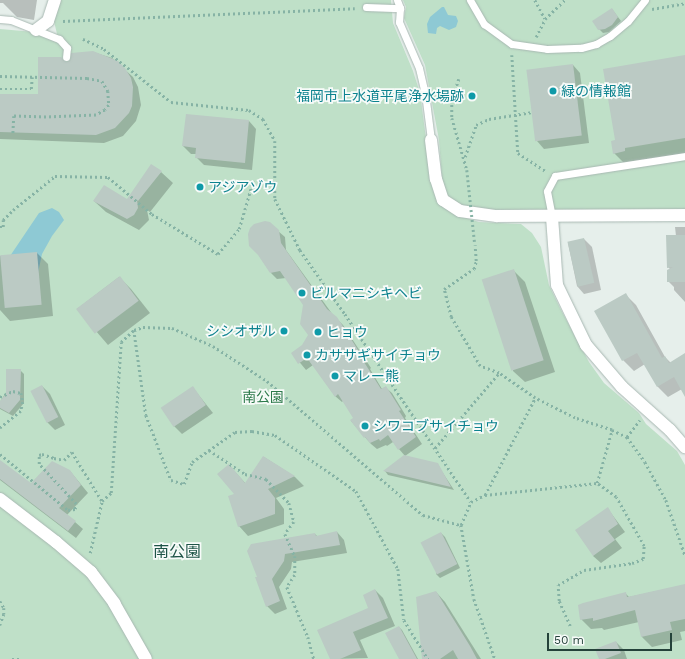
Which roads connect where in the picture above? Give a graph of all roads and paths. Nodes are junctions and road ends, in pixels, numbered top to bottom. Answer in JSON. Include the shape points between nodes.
{"nodes":[{"id":1,"x":55,"y":0,"type":"edge"},
{"id":2,"x":397,"y":0,"type":"edge"},
{"id":3,"x":470,"y":0,"type":"edge"},
{"id":4,"x":535,"y":0,"type":"edge"},
{"id":5,"x":565,"y":0,"type":"edge"},
{"id":6,"x":643,"y":3,"type":"edge"},
{"id":7,"x":685,"y":3,"type":"edge"},
{"id":8,"x":366,"y":7,"type":"joint"},
{"id":9,"x":400,"y":8,"type":"junction"},
{"id":10,"x":0,"y":19,"type":"edge"},
{"id":11,"x":545,"y":19,"type":"junction"},
{"id":12,"x":48,"y":21,"type":"junction"},
{"id":13,"x":36,"y":30,"type":"junction"},
{"id":14,"x":535,"y":38,"type":"dead end"},
{"id":15,"x":83,"y":39,"type":"dead end"},
{"id":16,"x":512,"y":44,"type":"junction"},
{"id":17,"x":66,"y":57,"type":"dead end"},
{"id":18,"x":0,"y":76,"type":"edge"},
{"id":19,"x":32,"y":77,"type":"junction"},
{"id":20,"x":459,"y":79,"type":"dead end"},
{"id":21,"x":0,"y":89,"type":"edge"},
{"id":22,"x":532,"y":112,"type":"dead end"},
{"id":23,"x":13,"y":133,"type":"dead end"},
{"id":24,"x":431,"y":140,"type":"joint"},
{"id":25,"x":685,"y":156,"type":"edge"},
{"id":26,"x":464,"y":158,"type":"junction"},
{"id":27,"x":555,"y":176,"type":"junction"},
{"id":28,"x":253,"y":181,"type":"dead end"},
{"id":29,"x":685,"y":215,"type":"edge"},
{"id":30,"x":552,"y":217,"type":"junction"},
{"id":31,"x":2,"y":220,"type":"edge"},
{"id":32,"x":0,"y":227,"type":"edge"},
{"id":33,"x":134,"y":330,"type":"junction"},
{"id":34,"x":499,"y":372,"type":"junction"},
{"id":35,"x":0,"y":397,"type":"edge"},
{"id":36,"x":535,"y":398,"type":"junction"},
{"id":37,"x":648,"y":411,"type":"junction"},
{"id":38,"x":0,"y":428,"type":"edge"},
{"id":39,"x":612,"y":430,"type":"junction"},
{"id":40,"x":627,"y":437,"type":"junction"},
{"id":41,"x":685,"y":447,"type":"edge"},
{"id":42,"x":435,"y":448,"type":"junction"},
{"id":43,"x":209,"y":450,"type":"junction"},
{"id":44,"x":0,"y":454,"type":"edge"},
{"id":45,"x":597,"y":483,"type":"junction"},
{"id":46,"x":485,"y":495,"type":"junction"},
{"id":47,"x":0,"y":499,"type":"edge"},
{"id":48,"x":102,"y":501,"type":"junction"},
{"id":49,"x":471,"y":502,"type":"junction"},
{"id":50,"x":461,"y":525,"type":"junction"},
{"id":51,"x":90,"y":553,"type":"dead end"},
{"id":52,"x":685,"y":555,"type":"edge"},
{"id":53,"x":0,"y":601,"type":"edge"},
{"id":54,"x":0,"y":625,"type":"edge"},
{"id":55,"x":570,"y":626,"type":"dead end"},
{"id":56,"x":12,"y":659,"type":"edge"},
{"id":57,"x":19,"y":659,"type":"edge"},
{"id":58,"x":146,"y":659,"type":"edge"},
{"id":59,"x":314,"y":659,"type":"edge"},
{"id":60,"x":428,"y":659,"type":"edge"},
{"id":61,"x":495,"y":659,"type":"edge"}],
"edges":[{"from":1,"to":12,"type":"street"},
{"from":2,"to":9,"type":"lane"},
{"from":3,"to":16,"type":"lane","via":[[484,24]]},
{"from":4,"to":11,"type":"path"},
{"from":5,"to":11,"type":"path"},
{"from":6,"to":7,"type":"path","via":[[648,10]]},
{"from":6,"to":16,"type":"lane","via":[[610,36],[596,44],[581,48],[547,49]]},
{"from":8,"to":9,"type":"lane"},
{"from":8,"to":12,"type":"path"},
{"from":9,"to":24,"type":"lane","via":[[399,22],[419,68],[425,93]]},
{"from":10,"to":13,"type":"lane","via":[[11,20]]},
{"from":11,"to":14,"type":"path"},
{"from":12,"to":13,"type":"street"},
{"from":13,"to":17,"type":"lane","via":[[59,39],[66,48]]},
{"from":15,"to":42,"type":"path","via":[[104,49],[171,102],[249,110],[263,119],[275,141],[275,199],[300,250]]},
{"from":16,"to":27,"type":"path","via":[[518,153]]},
{"from":18,"to":19,"type":"path"},
{"from":19,"to":21,"type":"path","via":[[31,89]]},
{"from":19,"to":23,"type":"path","via":[[87,78],[102,81],[108,91],[109,105],[96,115],[14,116]]},
{"from":20,"to":26,"type":"path","via":[[452,100],[452,118]]},
{"from":22,"to":26,"type":"path","via":[[488,119],[476,125]]},
{"from":24,"to":30,"type":"street","via":[[436,180],[443,200],[460,211],[497,216]]},
{"from":25,"to":27,"type":"lane"},
{"from":26,"to":34,"type":"path","bridge":true,"via":[[476,261],[474,269],[444,289],[451,317],[480,366]]},
{"from":27,"to":30,"type":"lane","via":[[548,191]]},
{"from":28,"to":31,"type":"path","via":[[239,229],[218,254],[152,214],[108,176],[55,176]]},
{"from":29,"to":30,"type":"street"},
{"from":30,"to":37,"type":"street","via":[[557,284],[586,345],[622,387]]},
{"from":31,"to":32,"type":"path","via":[[3,227]]},
{"from":33,"to":43,"type":"path","via":[[146,415],[171,480],[184,484],[192,462]]},
{"from":33,"to":48,"type":"path","via":[[121,342],[111,493]]},
{"from":33,"to":50,"type":"path","via":[[143,327],[172,328],[213,346],[267,381],[423,515]]},
{"from":34,"to":36,"type":"path"},
{"from":34,"to":42,"type":"path"},
{"from":35,"to":38,"type":"path","via":[[13,391],[21,393],[23,402],[22,411]]},
{"from":36,"to":39,"type":"path","via":[[574,418]]},
{"from":36,"to":46,"type":"path"},
{"from":37,"to":40,"type":"path"},
{"from":37,"to":41,"type":"street"},
{"from":39,"to":40,"type":"path"},
{"from":39,"to":45,"type":"path"},
{"from":40,"to":52,"type":"path","via":[[645,462],[666,500]]},
{"from":42,"to":49,"type":"path"},
{"from":43,"to":59,"type":"path","via":[[246,474],[266,479],[289,503],[294,522],[285,534],[295,556],[296,575],[287,587],[308,637]]},
{"from":43,"to":60,"type":"path","via":[[235,432],[252,431],[275,435],[356,491],[398,569],[404,620]]},
{"from":44,"to":48,"type":"path","via":[[68,510],[75,509],[76,504],[39,464],[39,455],[64,460],[72,452]]},
{"from":45,"to":46,"type":"path"},
{"from":45,"to":55,"type":"path","via":[[616,498],[644,546],[643,558],[632,563],[584,570],[558,585],[559,601]]},
{"from":46,"to":49,"type":"path"},
{"from":47,"to":58,"type":"street","via":[[91,572],[114,603]]},
{"from":48,"to":51,"type":"path"},
{"from":49,"to":50,"type":"path"},
{"from":50,"to":61,"type":"path","via":[[474,599]]},
{"from":53,"to":54,"type":"path","via":[[4,608]]},
{"from":56,"to":57,"type":"path"}]}
